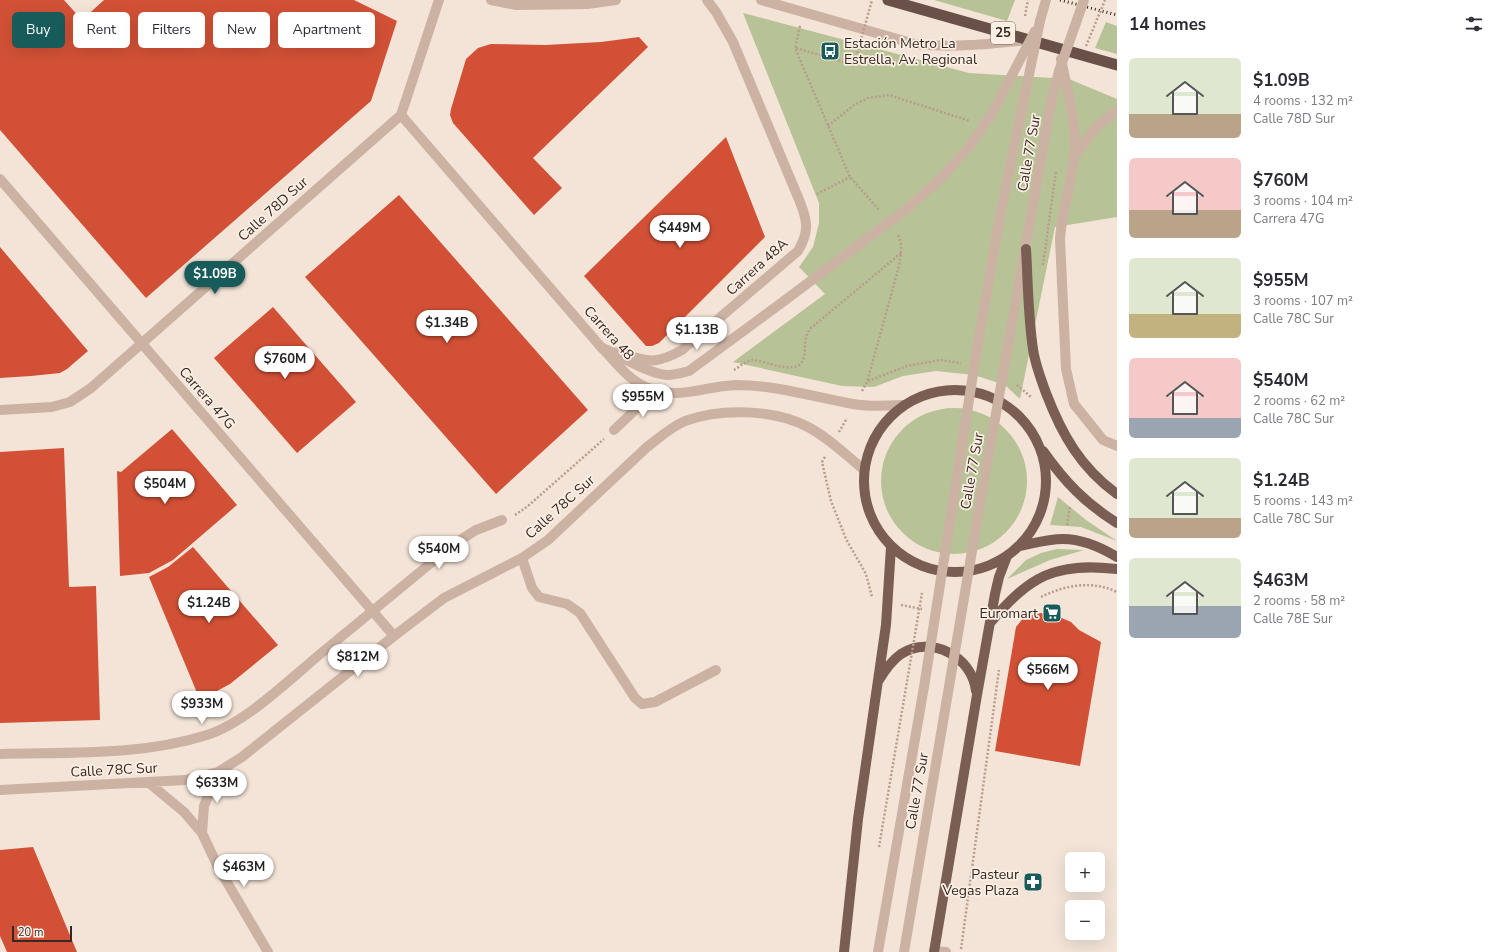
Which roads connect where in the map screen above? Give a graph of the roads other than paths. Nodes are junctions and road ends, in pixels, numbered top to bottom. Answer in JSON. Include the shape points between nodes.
{"nodes":[{"id":1,"x":439,"y":0,"type":"edge"},
{"id":2,"x":491,"y":0,"type":"edge"},
{"id":3,"x":616,"y":0,"type":"edge"},
{"id":4,"x":707,"y":0,"type":"edge"},
{"id":5,"x":761,"y":0,"type":"edge"},
{"id":6,"x":888,"y":0,"type":"edge"},
{"id":7,"x":1046,"y":0,"type":"edge"},
{"id":8,"x":1084,"y":0,"type":"edge"},
{"id":9,"x":1040,"y":21,"type":"junction"},
{"id":10,"x":1029,"y":40,"type":"junction"},
{"id":11,"x":1059,"y":48,"type":"junction"},
{"id":12,"x":1117,"y":65,"type":"edge"},
{"id":13,"x":1117,"y":110,"type":"edge"},
{"id":14,"x":401,"y":115,"type":"junction"},
{"id":15,"x":1075,"y":156,"type":"junction"},
{"id":16,"x":0,"y":179,"type":"edge"},
{"id":17,"x":1026,"y":248,"type":"junction"},
{"id":18,"x":142,"y":344,"type":"junction"},
{"id":19,"x":601,"y":347,"type":"junction"},
{"id":20,"x":656,"y":390,"type":"junction"},
{"id":21,"x":902,"y":405,"type":"junction"},
{"id":22,"x":0,"y":410,"type":"edge"},
{"id":23,"x":614,"y":430,"type":"road end"},
{"id":24,"x":1039,"y":445,"type":"junction"},
{"id":25,"x":1117,"y":446,"type":"edge"},
{"id":26,"x":864,"y":470,"type":"junction"},
{"id":27,"x":1117,"y":494,"type":"edge"},
{"id":28,"x":502,"y":520,"type":"road end"},
{"id":29,"x":1117,"y":524,"type":"edge"},
{"id":30,"x":1020,"y":546,"type":"junction"},
{"id":31,"x":891,"y":547,"type":"junction"},
{"id":32,"x":1007,"y":556,"type":"junction"},
{"id":33,"x":1117,"y":557,"type":"edge"},
{"id":34,"x":522,"y":558,"type":"junction"},
{"id":35,"x":1117,"y":570,"type":"edge"},
{"id":36,"x":372,"y":611,"type":"junction"},
{"id":37,"x":990,"y":623,"type":"junction"},
{"id":38,"x":394,"y":636,"type":"junction"},
{"id":39,"x":716,"y":670,"type":"dead end"},
{"id":40,"x":877,"y":685,"type":"junction"},
{"id":41,"x":977,"y":695,"type":"junction"},
{"id":42,"x":0,"y":754,"type":"edge"},
{"id":43,"x":218,"y":772,"type":"junction"},
{"id":44,"x":149,"y":783,"type":"junction"},
{"id":45,"x":0,"y":790,"type":"edge"},
{"id":46,"x":202,"y":833,"type":"junction"},
{"id":47,"x":268,"y":952,"type":"edge"},
{"id":48,"x":844,"y":952,"type":"edge"},
{"id":49,"x":878,"y":952,"type":"edge"},
{"id":50,"x":904,"y":952,"type":"edge"},
{"id":51,"x":934,"y":952,"type":"edge"},
{"id":52,"x":946,"y":952,"type":"edge"}],
"edges":[{"from":1,"to":14,"type":"street"},
{"from":2,"to":3,"type":"street","via":[[516,5],[587,4]]},
{"from":4,"to":19,"type":"street","name":"Carrera 48A","via":[[732,42],[800,202],[807,226],[805,238],[798,251],[682,350],[669,358],[656,361],[641,359]]},
{"from":5,"to":10,"type":"street","via":[[922,45],[958,46]]},
{"from":6,"to":10,"type":"highway","number":"25"},
{"from":7,"to":9,"type":"street","name":"Calle 77 Sur"},
{"from":8,"to":17,"type":"street","name":"Calle 77 Sur","bridge":true,"via":[[1057,77]]},
{"from":9,"to":19,"type":"street","bridge":true,"via":[[990,115],[969,146],[946,172],[908,208],[784,301],[688,371],[666,375]]},
{"from":9,"to":49,"type":"street","name":"Calle 77 Sur","bridge":true,"via":[[998,224],[924,687]]},
{"from":10,"to":11,"type":"highway","number":"25"},
{"from":11,"to":12,"type":"highway","number":"25"},
{"from":11,"to":15,"type":"street","via":[[1075,132]]},
{"from":13,"to":15,"type":"street","via":[[1095,128]]},
{"from":14,"to":18,"type":"street","name":"Calle 78D Sur"},
{"from":14,"to":19,"type":"street","name":"Carrera 48"},
{"from":15,"to":25,"type":"street","via":[[1060,239],[1066,369],[1074,404],[1103,440]]},
{"from":16,"to":18,"type":"street","name":"Carrera 47G"},
{"from":17,"to":27,"type":"main road","bridge":true,"via":[[1033,351],[1042,382],[1064,434],[1080,460],[1093,475]]},
{"from":17,"to":50,"type":"street","name":"Calle 77 Sur","bridge":true},
{"from":18,"to":22,"type":"street","name":"Calle 78D Sur","via":[[91,388],[70,402],[52,407]]},
{"from":18,"to":36,"type":"street","name":"Carrera 47G"},
{"from":19,"to":20,"type":"street","name":"Carrera 48","via":[[635,381]]},
{"from":20,"to":21,"type":"street","name":"Carrera 48","via":[[676,393],[735,385],[754,386],[854,405]]},
{"from":20,"to":23,"type":"street"},
{"from":21,"to":24,"type":"main road","via":[[920,396],[947,390],[976,392],[1002,403],[1023,421]]},
{"from":21,"to":26,"type":"main road","via":[[880,427],[869,448]]},
{"from":24,"to":29,"type":"main road","via":[[1072,488]]},
{"from":24,"to":30,"type":"main road","via":[[1046,477],[1044,499],[1035,525]]},
{"from":26,"to":31,"type":"main road","via":[[865,498],[874,524]]},
{"from":26,"to":34,"type":"street","name":"Calle 78C Sur","via":[[825,437],[808,426],[789,419],[756,413],[727,412],[704,416],[684,422],[664,433],[548,540]]},
{"from":28,"to":36,"type":"street","name":"Calle 78C Sur","via":[[476,530],[454,544]]},
{"from":30,"to":32,"type":"main road"},
{"from":30,"to":33,"type":"main road","via":[[1064,539],[1087,543]]},
{"from":31,"to":32,"type":"main road","via":[[911,562],[935,570],[960,572],[985,568]]},
{"from":31,"to":40,"type":"main road","via":[[886,617]]},
{"from":32,"to":37,"type":"main road","via":[[999,577]]},
{"from":34,"to":38,"type":"street","name":"Calle 78C Sur","via":[[444,598]]},
{"from":34,"to":39,"type":"street","via":[[532,588],[539,597],[567,604],[580,613],[635,698],[642,704],[655,702]]},
{"from":35,"to":37,"type":"main road","via":[[1076,568],[1045,575],[1008,602]]},
{"from":36,"to":38,"type":"street","name":"Carrera 47G"},
{"from":36,"to":42,"type":"street","name":"Calle 78C Sur","via":[[275,693],[240,719],[208,735],[171,744],[122,750]]},
{"from":37,"to":41,"type":"main road"},
{"from":38,"to":43,"type":"street","name":"Calle 78C Sur","via":[[242,757]]},
{"from":40,"to":41,"type":"main road","via":[[889,664],[901,654],[916,648],[932,647],[948,651],[961,660],[971,673]]},
{"from":40,"to":48,"type":"main road","via":[[858,819]]},
{"from":41,"to":51,"type":"main road"},
{"from":43,"to":44,"type":"street","name":"Calle 78C Sur","via":[[185,780]]},
{"from":43,"to":46,"type":"street","via":[[204,806]]},
{"from":44,"to":45,"type":"street","name":"Calle 78C Sur"},
{"from":44,"to":46,"type":"street","via":[[184,812]]},
{"from":46,"to":47,"type":"street","via":[[218,867]]},
{"from":51,"to":52,"type":"street"}]}
